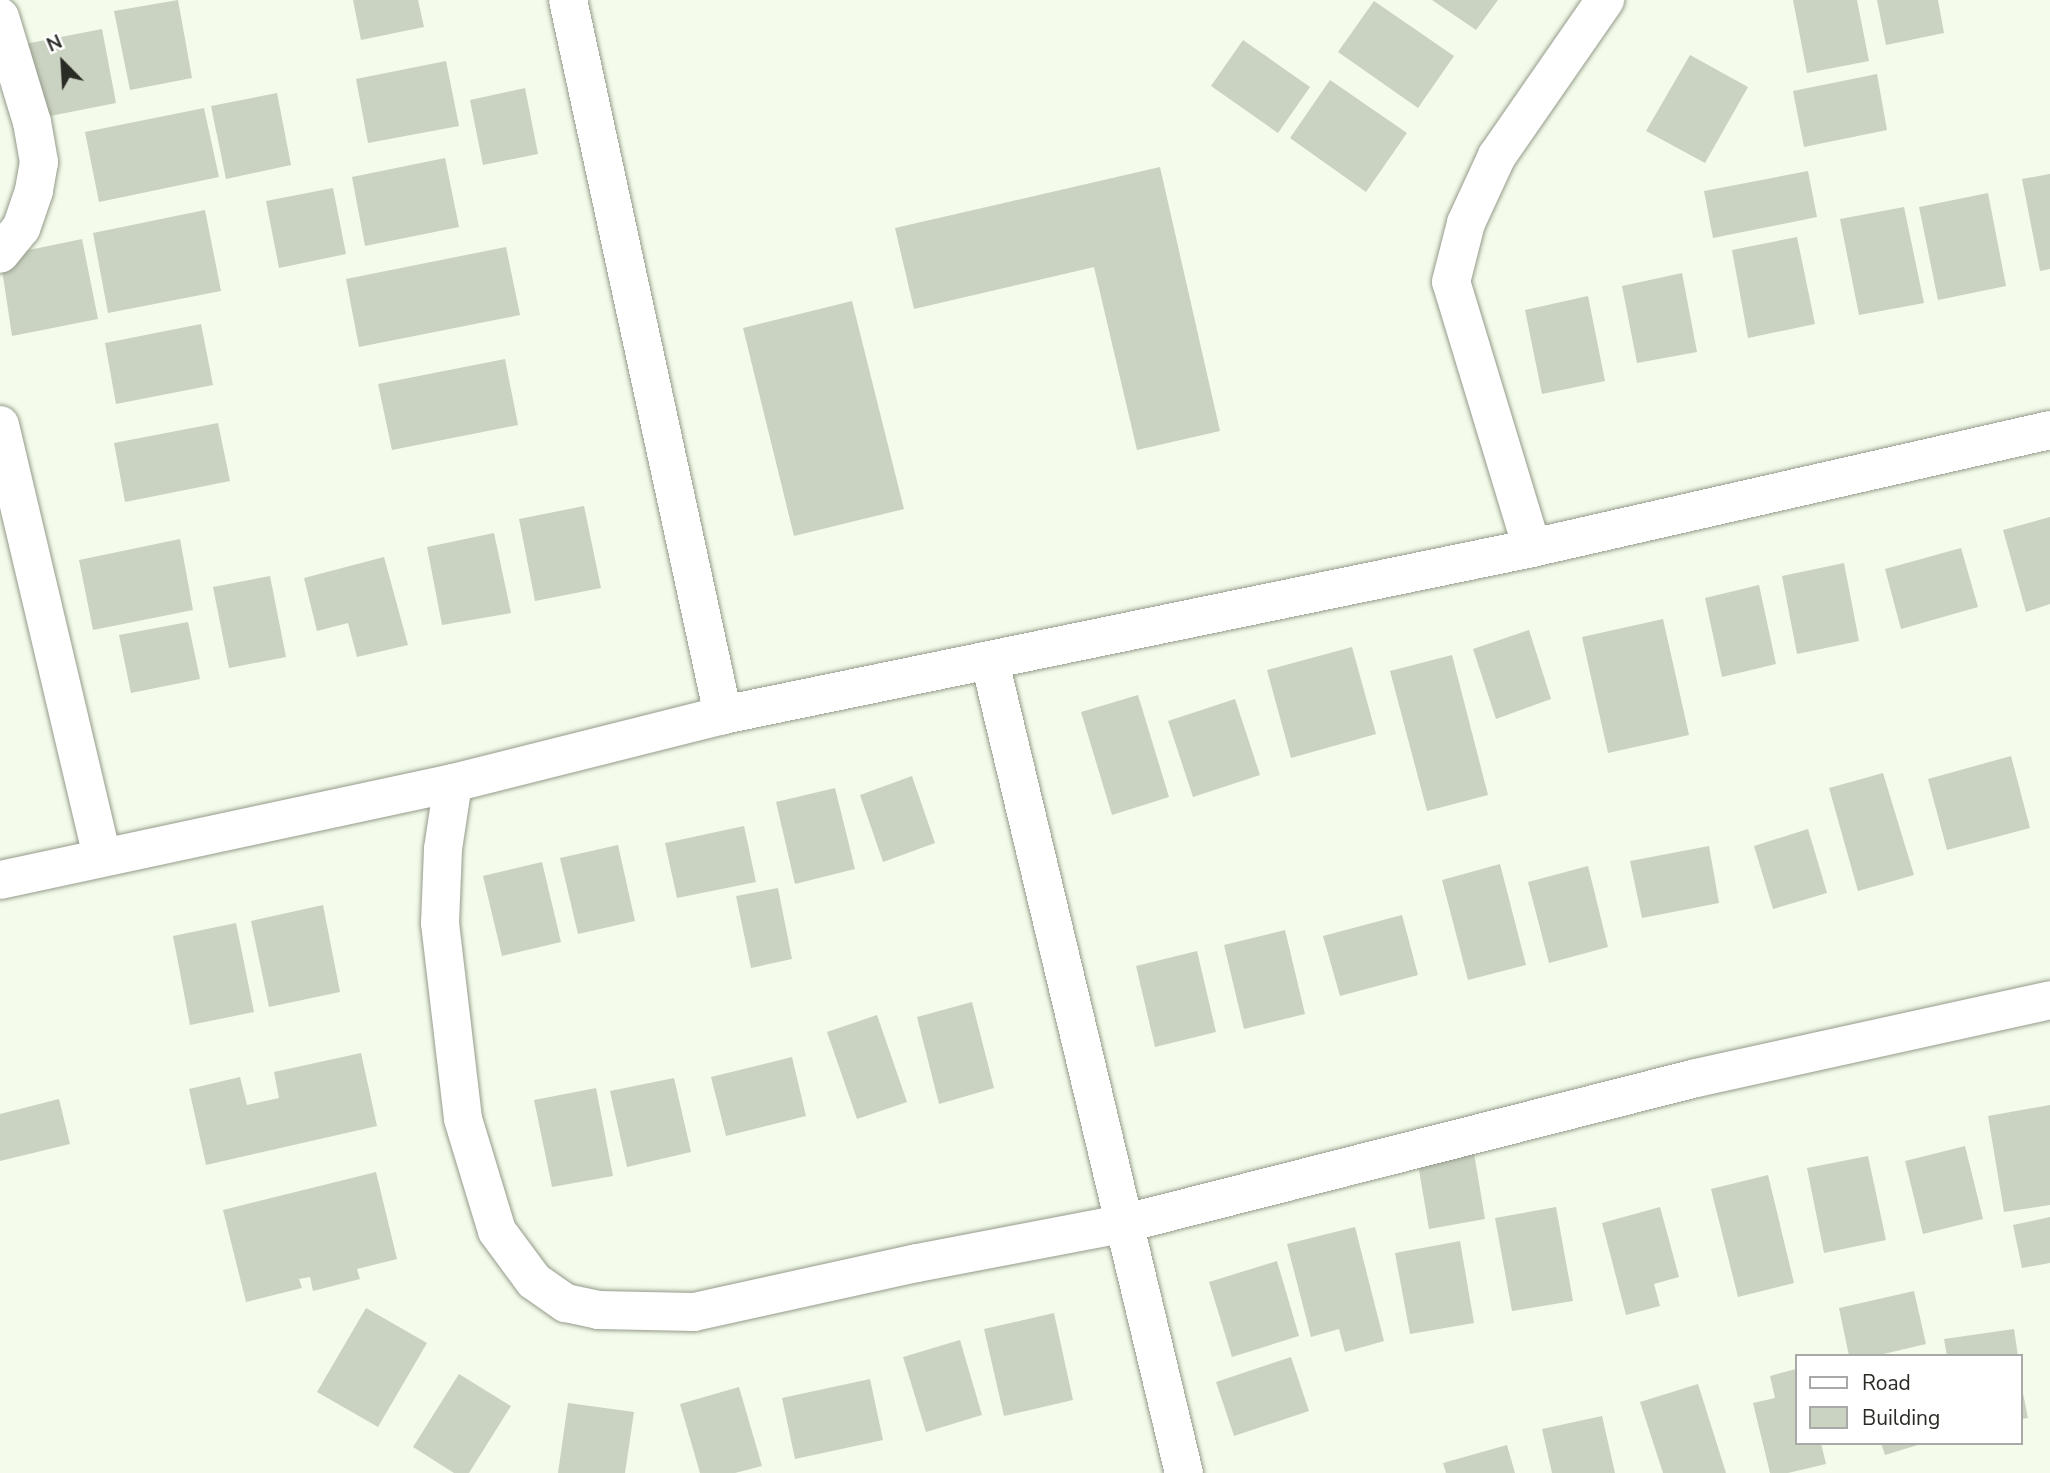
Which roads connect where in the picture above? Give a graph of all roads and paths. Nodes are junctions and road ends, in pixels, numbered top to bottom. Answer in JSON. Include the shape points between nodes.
{"nodes":[{"id":1,"x":568,"y":0,"type":"edge"},
{"id":2,"x":1605,"y":0,"type":"edge"},
{"id":3,"x":0,"y":17,"type":"edge"},
{"id":4,"x":0,"y":254,"type":"edge"},
{"id":5,"x":0,"y":425,"type":"edge"},
{"id":6,"x":2050,"y":430,"type":"edge"},
{"id":7,"x":1532,"y":548,"type":"junction"},
{"id":8,"x":990,"y":662,"type":"junction"},
{"id":9,"x":723,"y":715,"type":"junction"},
{"id":10,"x":453,"y":783,"type":"junction"},
{"id":11,"x":102,"y":856,"type":"junction"},
{"id":12,"x":0,"y":880,"type":"edge"},
{"id":13,"x":2050,"y":1000,"type":"edge"},
{"id":14,"x":1126,"y":1223,"type":"junction"},
{"id":15,"x":1184,"y":1473,"type":"edge"}],
"edges":[{"from":1,"to":9,"type":"street"},
{"from":2,"to":7,"type":"street","via":[[1497,156],[1466,223],[1451,282]]},
{"from":3,"to":4,"type":"street","via":[[32,122],[39,162],[21,228]]},
{"from":5,"to":11,"type":"street"},
{"from":6,"to":7,"type":"street"},
{"from":7,"to":8,"type":"street"},
{"from":8,"to":9,"type":"street"},
{"from":8,"to":14,"type":"street"},
{"from":9,"to":10,"type":"street"},
{"from":10,"to":11,"type":"street"},
{"from":10,"to":14,"type":"street","via":[[443,849],[440,923],[463,1119],[497,1231],[534,1281],[566,1303],[599,1310],[694,1311]]},
{"from":11,"to":12,"type":"street"},
{"from":13,"to":14,"type":"street","via":[[1696,1078]]},
{"from":14,"to":15,"type":"street"}]}
